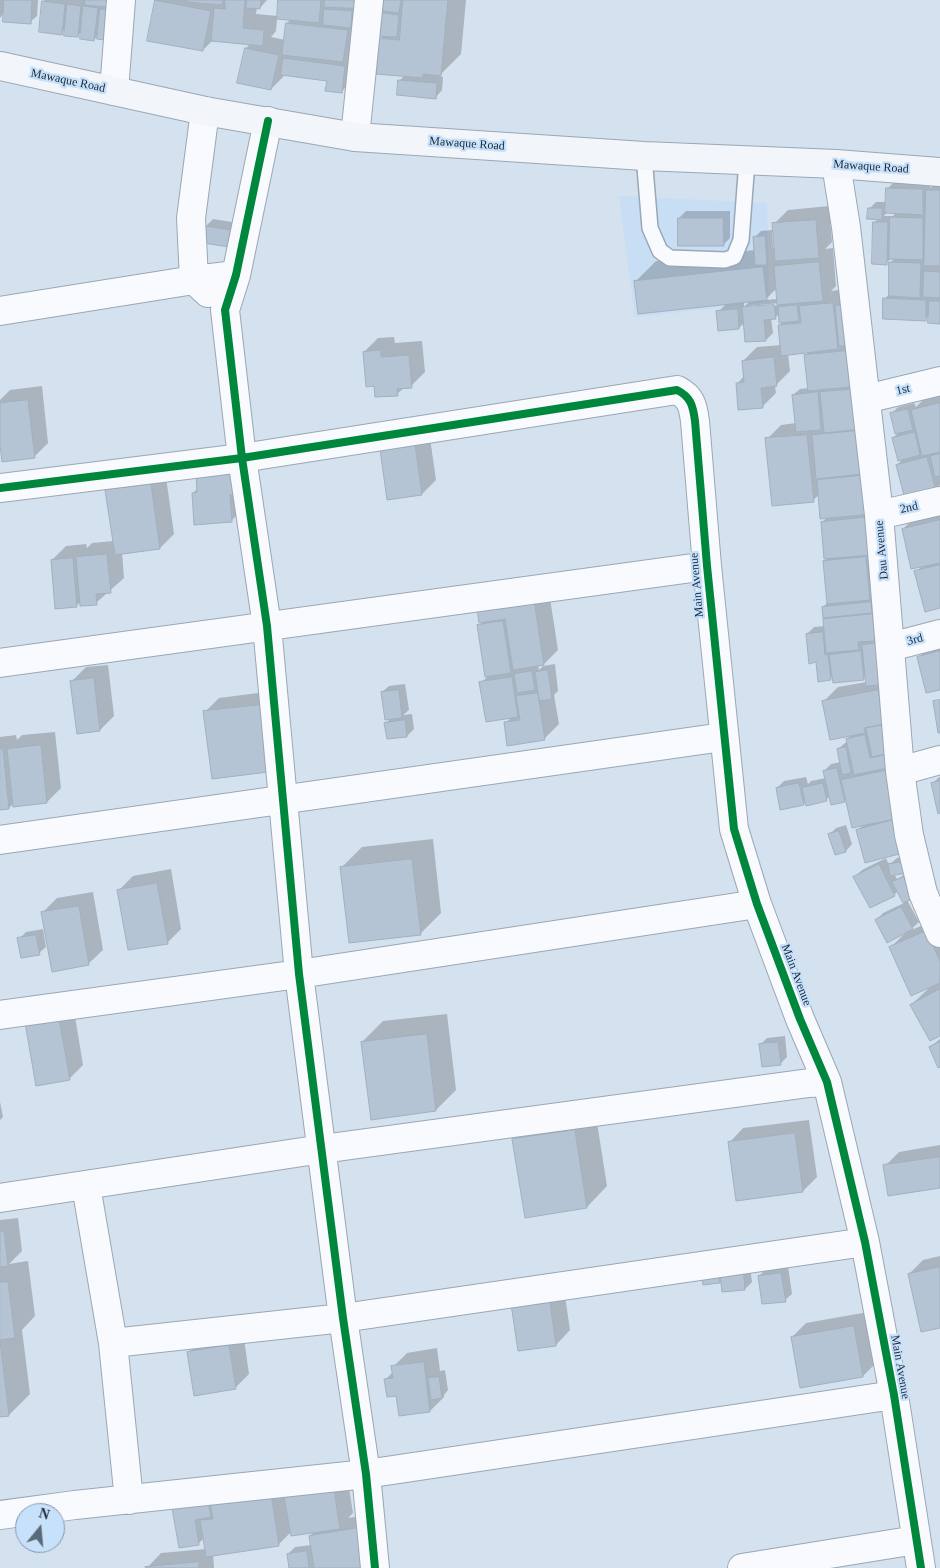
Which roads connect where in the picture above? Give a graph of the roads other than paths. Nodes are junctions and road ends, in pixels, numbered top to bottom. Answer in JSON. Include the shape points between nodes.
{"nodes":[{"id":1,"x":121,"y":0,"type":"edge"},
{"id":2,"x":369,"y":0,"type":"edge"},
{"id":3,"x":0,"y":66,"type":"edge"},
{"id":4,"x":114,"y":90,"type":"junction"},
{"id":5,"x":205,"y":112,"type":"junction"},
{"id":6,"x":268,"y":121,"type":"junction"},
{"id":7,"x":355,"y":137,"type":"junction"},
{"id":8,"x":644,"y":156,"type":"junction"},
{"id":9,"x":748,"y":161,"type":"junction"},
{"id":10,"x":836,"y":164,"type":"junction"},
{"id":11,"x":940,"y":172,"type":"edge"},
{"id":12,"x":236,"y":275,"type":"junction"},
{"id":13,"x":194,"y":280,"type":"junction"},
{"id":14,"x":226,"y":310,"type":"junction"},
{"id":15,"x":0,"y":311,"type":"edge"},
{"id":16,"x":940,"y":381,"type":"edge"},
{"id":17,"x":866,"y":399,"type":"junction"},
{"id":18,"x":242,"y":458,"type":"junction"},
{"id":19,"x":0,"y":488,"type":"edge"},
{"id":20,"x":940,"y":501,"type":"edge"},
{"id":21,"x":879,"y":516,"type":"junction"},
{"id":22,"x":706,"y":566,"type":"junction"},
{"id":23,"x":267,"y":626,"type":"junction"},
{"id":24,"x":940,"y":634,"type":"edge"},
{"id":25,"x":890,"y":647,"type":"junction"},
{"id":26,"x":0,"y":663,"type":"edge"},
{"id":27,"x":723,"y":737,"type":"junction"},
{"id":28,"x":940,"y":760,"type":"edge"},
{"id":29,"x":900,"y":771,"type":"junction"},
{"id":30,"x":283,"y":800,"type":"junction"},
{"id":31,"x":0,"y":840,"type":"edge"},
{"id":32,"x":931,"y":890,"type":"edge"},
{"id":33,"x":757,"y":904,"type":"junction"},
{"id":34,"x":940,"y":933,"type":"edge"},
{"id":35,"x":299,"y":974,"type":"junction"},
{"id":36,"x":0,"y":1015,"type":"edge"},
{"id":37,"x":827,"y":1082,"type":"junction"},
{"id":38,"x":322,"y":1149,"type":"junction"},
{"id":39,"x":86,"y":1186,"type":"junction"},
{"id":40,"x":0,"y":1198,"type":"edge"},
{"id":41,"x":865,"y":1242,"type":"junction"},
{"id":42,"x":343,"y":1318,"type":"junction"},
{"id":43,"x":113,"y":1343,"type":"junction"},
{"id":44,"x":894,"y":1395,"type":"junction"},
{"id":45,"x":366,"y":1474,"type":"junction"},
{"id":46,"x":129,"y":1500,"type":"junction"},
{"id":47,"x":0,"y":1515,"type":"edge"},
{"id":48,"x":916,"y":1540,"type":"junction"},
{"id":49,"x":375,"y":1568,"type":"edge"},
{"id":50,"x":742,"y":1568,"type":"edge"},
{"id":51,"x":921,"y":1568,"type":"edge"}],
"edges":[{"from":1,"to":4,"type":"street"},
{"from":2,"to":7,"type":"street"},
{"from":3,"to":4,"type":"main road","name":"Mawaque Road"},
{"from":4,"to":5,"type":"main road","name":"Mawaque Road"},
{"from":5,"to":6,"type":"main road","name":"Mawaque Road"},
{"from":5,"to":13,"type":"street","via":[[191,218]]},
{"from":6,"to":7,"type":"main road","name":"Mawaque Road"},
{"from":6,"to":12,"type":"street"},
{"from":7,"to":8,"type":"main road","name":"Mawaque Road"},
{"from":8,"to":9,"type":"main road","name":"Mawaque Road"},
{"from":8,"to":9,"type":"lane","via":[[650,228],[660,251],[670,258],[725,260],[734,257],[741,240]]},
{"from":9,"to":10,"type":"main road","name":"Mawaque Road"},
{"from":10,"to":11,"type":"main road","name":"Mawaque Road"},
{"from":10,"to":17,"type":"street","name":"Dau Avenue"},
{"from":12,"to":13,"type":"street"},
{"from":12,"to":14,"type":"street"},
{"from":13,"to":14,"type":"street"},
{"from":13,"to":15,"type":"street"},
{"from":14,"to":18,"type":"street"},
{"from":16,"to":17,"type":"street","name":"1st"},
{"from":17,"to":21,"type":"street","name":"Dau Avenue"},
{"from":18,"to":19,"type":"street"},
{"from":18,"to":22,"type":"street","name":"Main Avenue","via":[[677,390],[686,394],[692,405]]},
{"from":18,"to":23,"type":"street"},
{"from":20,"to":21,"type":"street","name":"2nd"},
{"from":21,"to":25,"type":"street","name":"Dau Avenue"},
{"from":22,"to":23,"type":"street"},
{"from":22,"to":27,"type":"street","name":"Main Avenue"},
{"from":23,"to":26,"type":"street"},
{"from":23,"to":30,"type":"street"},
{"from":24,"to":25,"type":"street","name":"3rd"},
{"from":25,"to":29,"type":"street","name":"Dau Avenue"},
{"from":27,"to":30,"type":"street"},
{"from":27,"to":33,"type":"street","name":"Main Avenue","via":[[734,828]]},
{"from":28,"to":29,"type":"street"},
{"from":29,"to":32,"type":"street","name":"Dau Avenue","via":[[909,835]]},
{"from":30,"to":31,"type":"street"},
{"from":30,"to":35,"type":"street"},
{"from":32,"to":34,"type":"street","name":"Dau Avenue"},
{"from":33,"to":35,"type":"street"},
{"from":33,"to":37,"type":"street","name":"Main Avenue"},
{"from":35,"to":36,"type":"street"},
{"from":35,"to":38,"type":"street"},
{"from":37,"to":38,"type":"street"},
{"from":37,"to":41,"type":"street","name":"Main Avenue"},
{"from":38,"to":39,"type":"street"},
{"from":38,"to":42,"type":"street"},
{"from":39,"to":40,"type":"street"},
{"from":39,"to":43,"type":"street"},
{"from":41,"to":42,"type":"street"},
{"from":41,"to":44,"type":"street","name":"Main Avenue"},
{"from":42,"to":43,"type":"street"},
{"from":42,"to":45,"type":"street"},
{"from":43,"to":46,"type":"street"},
{"from":44,"to":45,"type":"street"},
{"from":44,"to":48,"type":"street","name":"Main Avenue"},
{"from":45,"to":46,"type":"street"},
{"from":45,"to":49,"type":"street"},
{"from":46,"to":47,"type":"street"},
{"from":48,"to":50,"type":"street"},
{"from":48,"to":51,"type":"street","name":"Main Avenue"}]}
